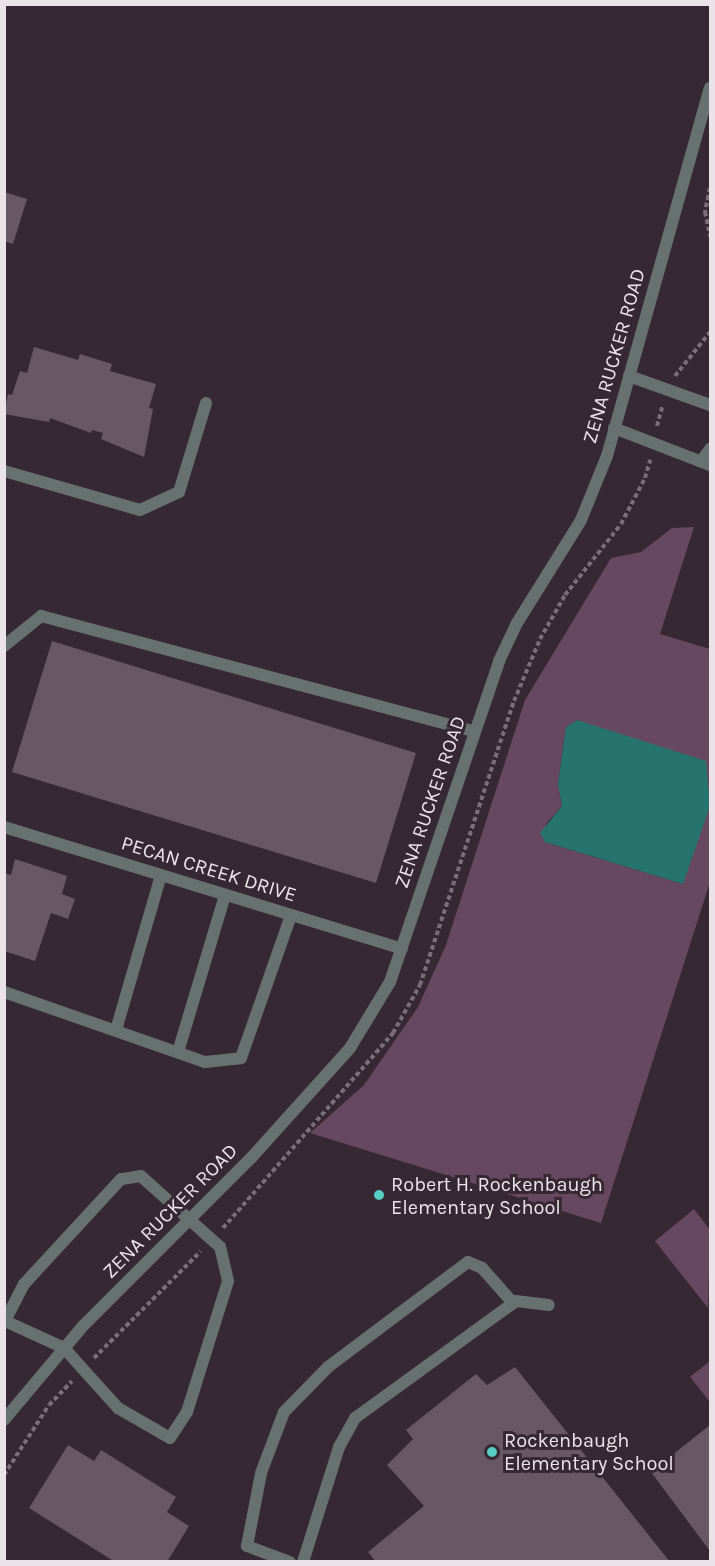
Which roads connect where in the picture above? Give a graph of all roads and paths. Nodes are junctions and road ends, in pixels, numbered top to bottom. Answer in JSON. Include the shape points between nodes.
{"nodes":[{"id":1,"x":711,"y":88,"type":"edge"},
{"id":2,"x":711,"y":188,"type":"edge"},
{"id":3,"x":711,"y":236,"type":"edge"},
{"id":4,"x":629,"y":376,"type":"junction"},
{"id":5,"x":206,"y":403,"type":"dead end"},
{"id":6,"x":711,"y":405,"type":"edge"},
{"id":7,"x":614,"y":428,"type":"junction"},
{"id":8,"x":711,"y":448,"type":"edge"},
{"id":9,"x":706,"y":462,"type":"edge"},
{"id":10,"x":4,"y":471,"type":"edge"},
{"id":11,"x":4,"y":646,"type":"edge"},
{"id":12,"x":474,"y":731,"type":"junction"},
{"id":13,"x":4,"y":827,"type":"edge"},
{"id":14,"x":161,"y":875,"type":"junction"},
{"id":15,"x":225,"y":895,"type":"junction"},
{"id":16,"x":291,"y":915,"type":"junction"},
{"id":17,"x":402,"y":949,"type":"junction"},
{"id":18,"x":4,"y":992,"type":"edge"},
{"id":19,"x":116,"y":1030,"type":"junction"},
{"id":20,"x":177,"y":1052,"type":"junction"},
{"id":21,"x":190,"y":1218,"type":"junction"},
{"id":22,"x":513,"y":1303,"type":"junction"},
{"id":23,"x":549,"y":1305,"type":"dead end"},
{"id":24,"x":5,"y":1321,"type":"edge"},
{"id":25,"x":64,"y":1348,"type":"junction"},
{"id":26,"x":4,"y":1420,"type":"edge"},
{"id":27,"x":290,"y":1562,"type":"edge"},
{"id":28,"x":303,"y":1562,"type":"edge"}],
"edges":[{"from":1,"to":4,"type":"street","name":"ZENA RUCKER ROAD"},
{"from":2,"to":3,"type":"path","via":[[705,212]]},
{"from":4,"to":6,"type":"street"},
{"from":4,"to":7,"type":"street","name":"ZENA RUCKER ROAD"},
{"from":5,"to":10,"type":"street","via":[[179,492],[140,510]]},
{"from":7,"to":9,"type":"street"},
{"from":7,"to":12,"type":"street","name":"ZENA RUCKER ROAD","via":[[581,520],[518,623]]},
{"from":8,"to":9,"type":"street"},
{"from":11,"to":12,"type":"street","via":[[41,616]]},
{"from":12,"to":17,"type":"street","name":"ZENA RUCKER ROAD"},
{"from":13,"to":14,"type":"street","name":"PECAN CREEK DRIVE"},
{"from":14,"to":15,"type":"street","name":"PECAN CREEK DRIVE"},
{"from":14,"to":19,"type":"street"},
{"from":15,"to":16,"type":"street","name":"PECAN CREEK DRIVE"},
{"from":15,"to":20,"type":"street"},
{"from":16,"to":17,"type":"street","name":"PECAN CREEK DRIVE"},
{"from":16,"to":20,"type":"street","via":[[241,1058],[205,1062]]},
{"from":17,"to":21,"type":"street","name":"ZENA RUCKER ROAD","via":[[390,982],[350,1048]]},
{"from":18,"to":19,"type":"street"},
{"from":19,"to":20,"type":"street"},
{"from":21,"to":24,"type":"street","via":[[141,1176],[120,1179],[24,1284]]},
{"from":21,"to":25,"type":"street","name":"ZENA RUCKER ROAD"},
{"from":21,"to":25,"type":"street","via":[[220,1247],[228,1281],[187,1412],[170,1438],[118,1408]]},
{"from":22,"to":23,"type":"street"},
{"from":22,"to":27,"type":"street","via":[[482,1268],[468,1262],[328,1367],[284,1412],[261,1473],[247,1546]]},
{"from":22,"to":28,"type":"street","via":[[355,1418],[339,1447]]},
{"from":24,"to":25,"type":"street"},
{"from":25,"to":26,"type":"street","name":"ZENA RUCKER ROAD"}]}
